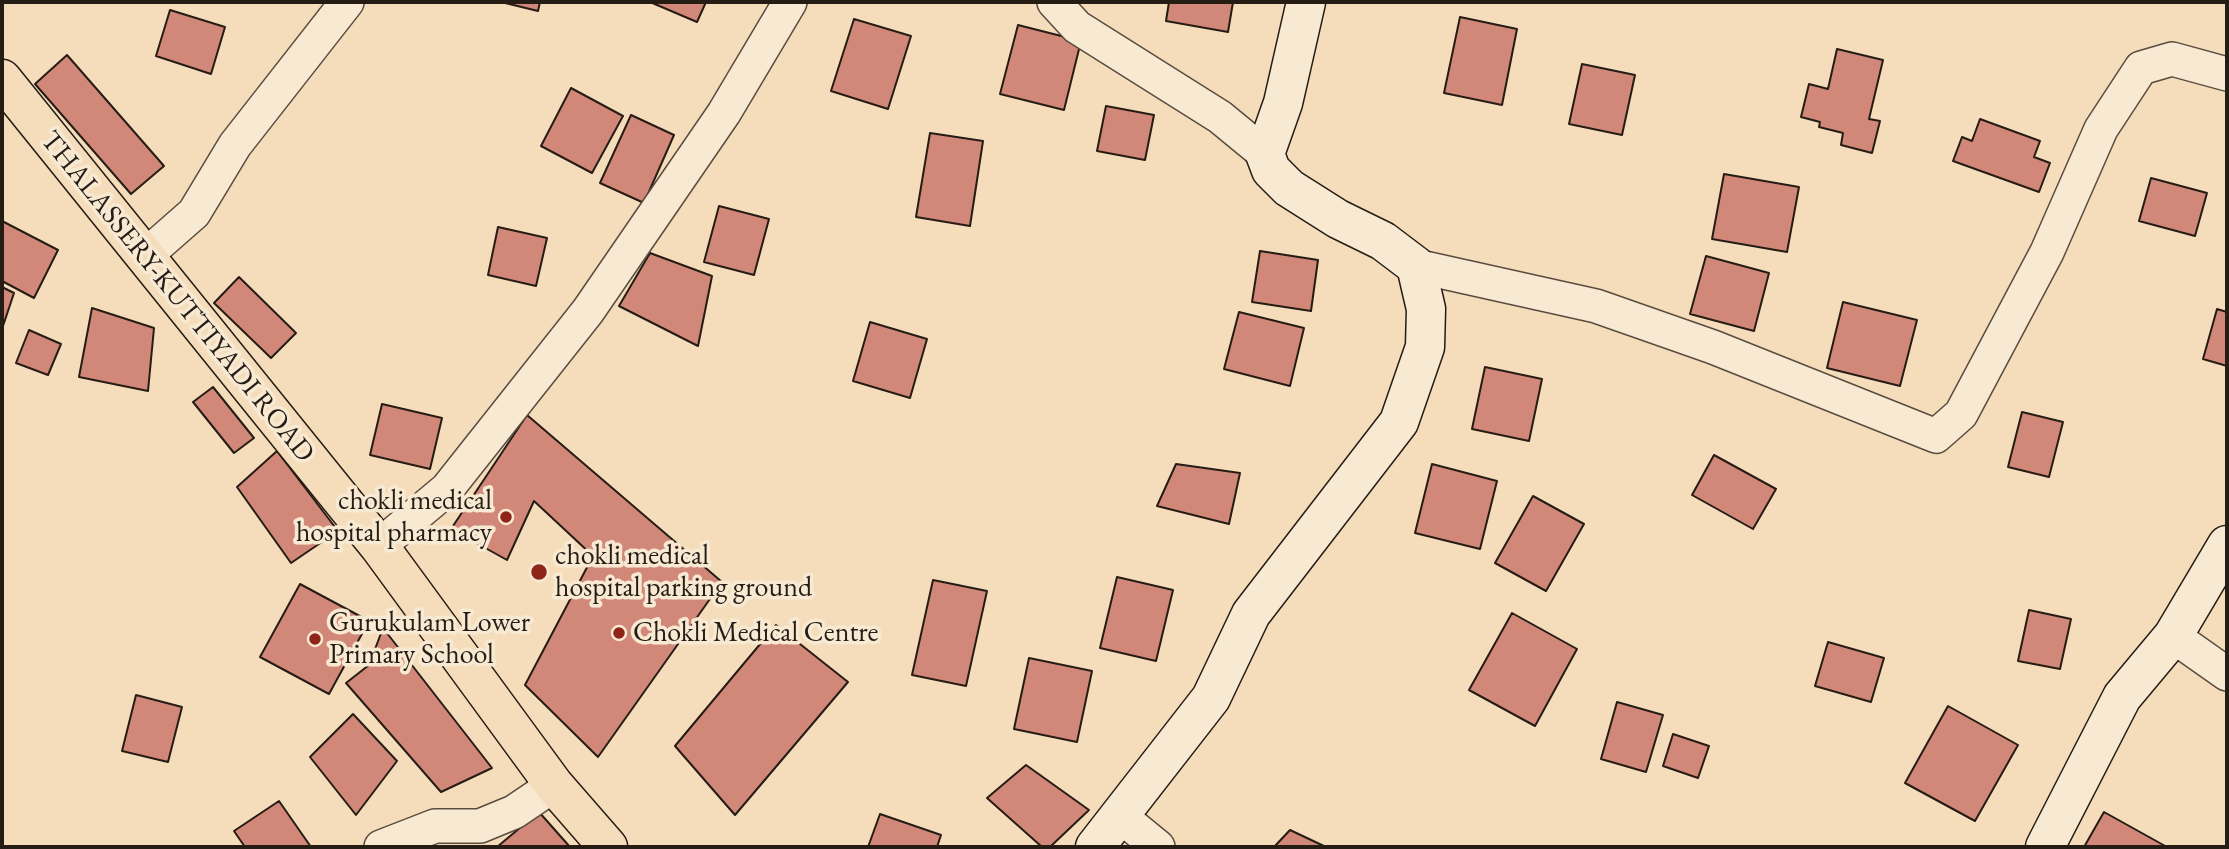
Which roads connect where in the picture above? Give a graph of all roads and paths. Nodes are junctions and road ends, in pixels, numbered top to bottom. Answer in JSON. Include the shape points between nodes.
{"nodes":[{"id":1,"x":347,"y":2,"type":"edge"},
{"id":2,"x":790,"y":2,"type":"edge"},
{"id":3,"x":1054,"y":2,"type":"edge"},
{"id":4,"x":1306,"y":2,"type":"edge"},
{"id":5,"x":2227,"y":74,"type":"edge"},
{"id":6,"x":4,"y":88,"type":"edge"},
{"id":7,"x":1265,"y":154,"type":"junction"},
{"id":8,"x":145,"y":256,"type":"junction"},
{"id":9,"x":1416,"y":266,"type":"junction"},
{"id":10,"x":2227,"y":545,"type":"edge"},
{"id":11,"x":379,"y":546,"type":"junction"},
{"id":12,"x":2173,"y":636,"type":"junction"},
{"id":13,"x":2227,"y":674,"type":"edge"},
{"id":14,"x":554,"y":785,"type":"junction"},
{"id":15,"x":1119,"y":815,"type":"junction"},
{"id":16,"x":381,"y":847,"type":"edge"},
{"id":17,"x":608,"y":847,"type":"edge"},
{"id":18,"x":1095,"y":847,"type":"edge"},
{"id":19,"x":1158,"y":847,"type":"edge"},
{"id":20,"x":2045,"y":847,"type":"edge"}],
"edges":[{"from":1,"to":8,"type":"street","via":[[235,145],[194,213]]},
{"from":2,"to":11,"type":"street","via":[[724,113],[588,311],[447,489]]},
{"from":3,"to":7,"type":"street","via":[[1077,27],[1220,117]]},
{"from":4,"to":7,"type":"main road","via":[[1283,103]]},
{"from":5,"to":9,"type":"street","via":[[2172,59],[2141,68],[2101,129],[2047,252],[1961,414],[1936,436],[1596,306]]},
{"from":6,"to":8,"type":"main road","name":"THALASSERY-KUTTIYADI ROAD"},
{"from":7,"to":9,"type":"main road","via":[[1271,170],[1289,188],[1383,241]]},
{"from":8,"to":11,"type":"main road","name":"THALASSERY-KUTTIYADI ROAD"},
{"from":9,"to":15,"type":"main road","via":[[1426,309],[1425,347],[1399,422],[1251,614],[1211,698]]},
{"from":10,"to":12,"type":"main road"},
{"from":11,"to":14,"type":"main road","name":"THALASSERY-KUTTIYADI ROAD"},
{"from":12,"to":13,"type":"street"},
{"from":12,"to":20,"type":"main road","via":[[2122,697]]},
{"from":14,"to":16,"type":"street","via":[[514,812],[480,826],[435,826]]},
{"from":14,"to":17,"type":"main road","name":"THALASSERY-KUTTIYADI ROAD"},
{"from":15,"to":18,"type":"main road"},
{"from":15,"to":19,"type":"street"}]}
